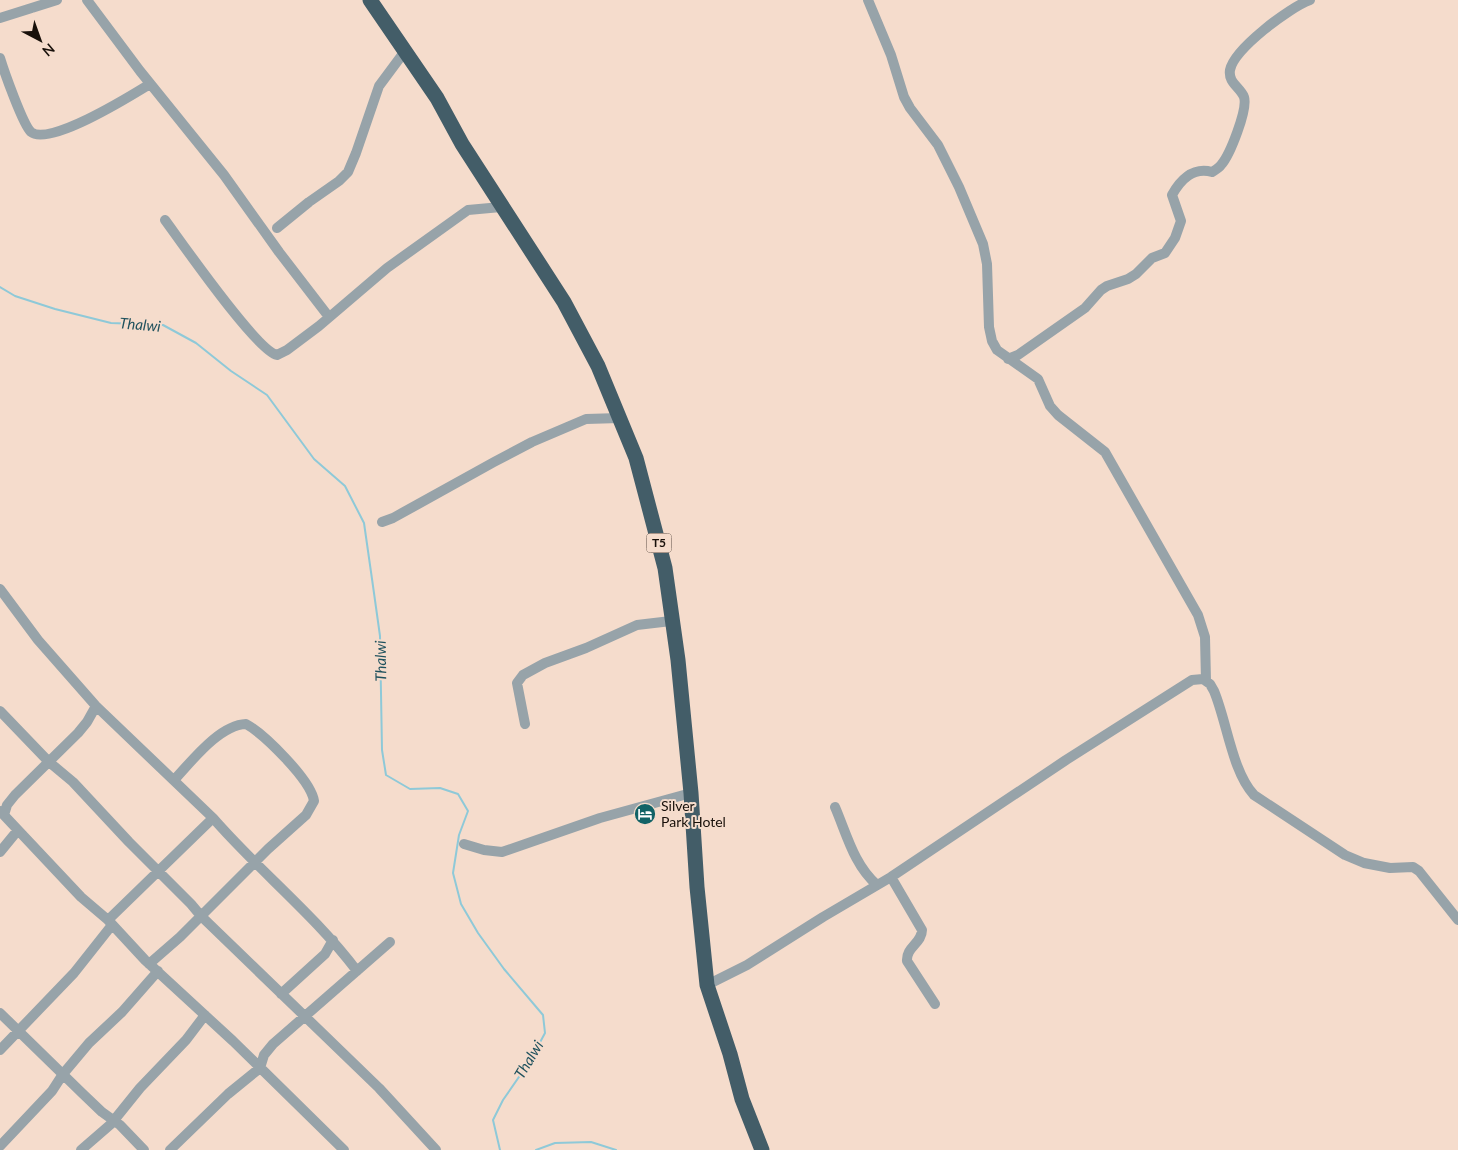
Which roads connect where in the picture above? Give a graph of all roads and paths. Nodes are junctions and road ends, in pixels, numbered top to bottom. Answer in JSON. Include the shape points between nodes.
{"nodes":[{"id":1,"x":57,"y":0,"type":"edge"},
{"id":2,"x":88,"y":0,"type":"edge"},
{"id":3,"x":370,"y":0,"type":"edge"},
{"id":4,"x":868,"y":0,"type":"edge"},
{"id":5,"x":1310,"y":0,"type":"edge"},
{"id":6,"x":0,"y":18,"type":"edge"},
{"id":7,"x":405,"y":51,"type":"junction"},
{"id":8,"x":0,"y":58,"type":"edge"},
{"id":9,"x":150,"y":84,"type":"junction"},
{"id":10,"x":501,"y":207,"type":"junction"},
{"id":11,"x":165,"y":220,"type":"dead end"},
{"id":12,"x":277,"y":228,"type":"dead end"},
{"id":13,"x":329,"y":317,"type":"junction"},
{"id":14,"x":1008,"y":359,"type":"junction"},
{"id":15,"x":620,"y":418,"type":"junction"},
{"id":16,"x":382,"y":522,"type":"dead end"},
{"id":17,"x":0,"y":589,"type":"edge"},
{"id":18,"x":671,"y":621,"type":"junction"},
{"id":19,"x":1206,"y":681,"type":"junction"},
{"id":20,"x":96,"y":706,"type":"junction"},
{"id":21,"x":0,"y":712,"type":"edge"},
{"id":22,"x":525,"y":724,"type":"dead end"},
{"id":23,"x":49,"y":762,"type":"junction"},
{"id":24,"x":174,"y":780,"type":"junction"},
{"id":25,"x":691,"y":793,"type":"junction"},
{"id":26,"x":835,"y":807,"type":"dead end"},
{"id":27,"x":2,"y":813,"type":"edge"},
{"id":28,"x":213,"y":818,"type":"junction"},
{"id":29,"x":18,"y":830,"type":"junction"},
{"id":30,"x":464,"y":844,"type":"dead end"},
{"id":31,"x":0,"y":852,"type":"edge"},
{"id":32,"x":254,"y":863,"type":"junction"},
{"id":33,"x":157,"y":871,"type":"junction"},
{"id":34,"x":891,"y":877,"type":"junction"},
{"id":35,"x":877,"y":885,"type":"junction"},
{"id":36,"x":201,"y":916,"type":"junction"},
{"id":37,"x":1458,"y":920,"type":"edge"},
{"id":38,"x":110,"y":922,"type":"junction"},
{"id":39,"x":333,"y":940,"type":"junction"},
{"id":40,"x":390,"y":942,"type":"dead end"},
{"id":41,"x":149,"y":964,"type":"junction"},
{"id":42,"x":357,"y":970,"type":"junction"},
{"id":43,"x":158,"y":971,"type":"junction"},
{"id":44,"x":707,"y":985,"type":"junction"},
{"id":45,"x":281,"y":994,"type":"junction"},
{"id":46,"x":935,"y":1004,"type":"dead end"},
{"id":47,"x":0,"y":1013,"type":"edge"},
{"id":48,"x":204,"y":1015,"type":"junction"},
{"id":49,"x":305,"y":1018,"type":"junction"},
{"id":50,"x":19,"y":1031,"type":"junction"},
{"id":51,"x":0,"y":1050,"type":"edge"},
{"id":52,"x":260,"y":1068,"type":"junction"},
{"id":53,"x":63,"y":1074,"type":"junction"},
{"id":54,"x":114,"y":1120,"type":"junction"},
{"id":55,"x":0,"y":1146,"type":"edge"},
{"id":56,"x":81,"y":1150,"type":"edge"},
{"id":57,"x":144,"y":1150,"type":"edge"},
{"id":58,"x":170,"y":1150,"type":"edge"},
{"id":59,"x":344,"y":1150,"type":"edge"},
{"id":60,"x":436,"y":1150,"type":"edge"},
{"id":61,"x":762,"y":1150,"type":"edge"}],
"edges":[{"from":1,"to":6,"type":"street"},
{"from":2,"to":9,"type":"street"},
{"from":3,"to":7,"type":"highway","number":"T5"},
{"from":4,"to":14,"type":"street","via":[[904,97],[938,144],[983,244],[987,264],[989,328],[997,350]]},
{"from":5,"to":14,"type":"street","via":[[1282,15],[1235,60],[1230,70],[1231,80],[1244,97],[1244,107],[1232,148],[1220,167],[1212,172],[1203,169],[1193,171],[1176,187],[1172,195],[1181,221],[1165,253],[1152,258],[1136,274],[1101,290],[1085,308],[1018,356]]},
{"from":7,"to":10,"type":"highway","number":"T5","via":[[437,98]]},
{"from":7,"to":12,"type":"street","via":[[379,86],[348,172]]},
{"from":8,"to":9,"type":"street","via":[[26,126],[36,135],[48,134],[94,117]]},
{"from":9,"to":13,"type":"street","via":[[224,175]]},
{"from":10,"to":13,"type":"street","via":[[468,210],[388,268]]},
{"from":10,"to":15,"type":"highway","number":"T5","via":[[549,277],[582,334]]},
{"from":11,"to":13,"type":"street","via":[[253,335],[274,354],[287,350]]},
{"from":14,"to":19,"type":"street","via":[[1038,379],[1050,406],[1058,415],[1105,452],[1198,615],[1205,637]]},
{"from":15,"to":16,"type":"street","via":[[586,419],[532,442]]},
{"from":15,"to":18,"type":"highway","number":"T5","via":[[636,458],[665,568]]},
{"from":17,"to":20,"type":"street","via":[[38,640]]},
{"from":18,"to":22,"type":"street","via":[[637,625],[523,675],[517,683]]},
{"from":18,"to":25,"type":"highway","number":"T5"},
{"from":19,"to":34,"type":"street","via":[[1192,680]]},
{"from":19,"to":37,"type":"street","via":[[1217,698],[1247,788],[1254,795],[1345,855],[1390,868],[1413,867]]},
{"from":20,"to":23,"type":"street","via":[[82,727]]},
{"from":20,"to":24,"type":"street"},
{"from":21,"to":23,"type":"street"},
{"from":23,"to":27,"type":"street"},
{"from":23,"to":33,"type":"street","via":[[73,782]]},
{"from":24,"to":28,"type":"street"},
{"from":24,"to":32,"type":"street","via":[[232,727],[246,724],[267,739],[307,786],[314,801],[306,815]]},
{"from":25,"to":30,"type":"street","via":[[600,818],[502,852]]},
{"from":25,"to":44,"type":"highway","number":"T5"},
{"from":26,"to":35,"type":"street","via":[[859,865]]},
{"from":27,"to":29,"type":"street"},
{"from":28,"to":32,"type":"street"},
{"from":28,"to":33,"type":"street"},
{"from":29,"to":31,"type":"street"},
{"from":29,"to":38,"type":"street","via":[[81,897]]},
{"from":32,"to":36,"type":"street"},
{"from":32,"to":39,"type":"street"},
{"from":33,"to":36,"type":"street"},
{"from":33,"to":38,"type":"street"},
{"from":34,"to":35,"type":"street"},
{"from":34,"to":46,"type":"street","via":[[922,930],[908,953],[907,961]]},
{"from":35,"to":44,"type":"street","via":[[748,965]]},
{"from":36,"to":41,"type":"street"},
{"from":36,"to":45,"type":"street"},
{"from":38,"to":41,"type":"street"},
{"from":38,"to":50,"type":"street","via":[[74,973]]},
{"from":39,"to":42,"type":"street"},
{"from":39,"to":45,"type":"street","via":[[325,954]]},
{"from":40,"to":42,"type":"street"},
{"from":41,"to":43,"type":"street"},
{"from":42,"to":49,"type":"street"},
{"from":43,"to":48,"type":"street"},
{"from":43,"to":53,"type":"street"},
{"from":44,"to":61,"type":"highway","number":"T5","via":[[742,1099]]},
{"from":45,"to":49,"type":"street"},
{"from":47,"to":50,"type":"street"},
{"from":48,"to":52,"type":"street"},
{"from":48,"to":54,"type":"street","via":[[186,1040]]},
{"from":49,"to":52,"type":"street","via":[[268,1049]]},
{"from":49,"to":60,"type":"street","via":[[379,1088]]},
{"from":50,"to":51,"type":"street"},
{"from":50,"to":53,"type":"street"},
{"from":52,"to":58,"type":"street"},
{"from":52,"to":59,"type":"street"},
{"from":53,"to":54,"type":"street"},
{"from":53,"to":55,"type":"street"},
{"from":54,"to":56,"type":"street"},
{"from":54,"to":57,"type":"street"}]}
